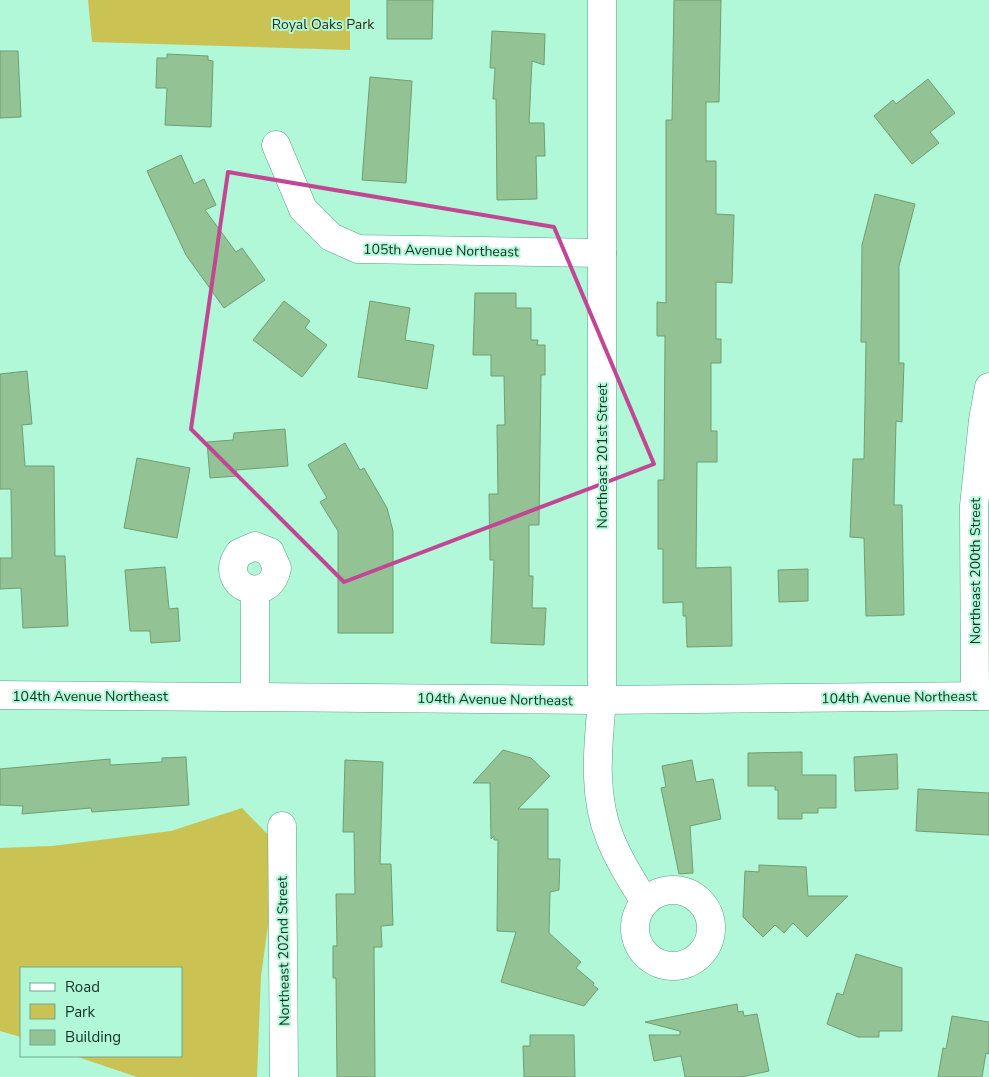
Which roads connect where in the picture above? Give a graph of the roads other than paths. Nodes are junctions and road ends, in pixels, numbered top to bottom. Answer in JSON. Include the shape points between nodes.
{"nodes":[{"id":1,"x":602,"y":0,"type":"edge"},
{"id":2,"x":276,"y":145,"type":"dead end"},
{"id":3,"x":602,"y":253,"type":"junction"},
{"id":4,"x":989,"y":387,"type":"edge"},
{"id":5,"x":255,"y":590,"type":"dead end"},
{"id":6,"x":0,"y":695,"type":"edge"},
{"id":7,"x":255,"y":696,"type":"junction"},
{"id":8,"x":982,"y":696,"type":"edge"},
{"id":9,"x":602,"y":700,"type":"junction"},
{"id":10,"x":282,"y":826,"type":"dead end"},
{"id":11,"x":645,"y":902,"type":"dead end"},
{"id":12,"x":284,"y":1077,"type":"edge"}],
"edges":[{"from":1,"to":3,"type":"street","name":"Northeast 201st Street"},
{"from":2,"to":3,"type":"street","name":"105th Avenue Northeast","via":[[303,209],[331,236],[358,249]]},
{"from":3,"to":9,"type":"street","name":"Northeast 201st Street"},
{"from":4,"to":8,"type":"street","name":"Northeast 200th Street","via":[[974,506]]},
{"from":5,"to":7,"type":"street"},
{"from":6,"to":7,"type":"street","name":"104th Avenue Northeast"},
{"from":7,"to":9,"type":"street","name":"104th Avenue Northeast"},
{"from":8,"to":9,"type":"street","name":"104th Avenue Northeast"},
{"from":9,"to":11,"type":"street","name":"Northeast 201st Street","via":[[597,752],[603,812],[621,863]]},
{"from":10,"to":12,"type":"street","name":"Northeast 202nd Street"}]}
